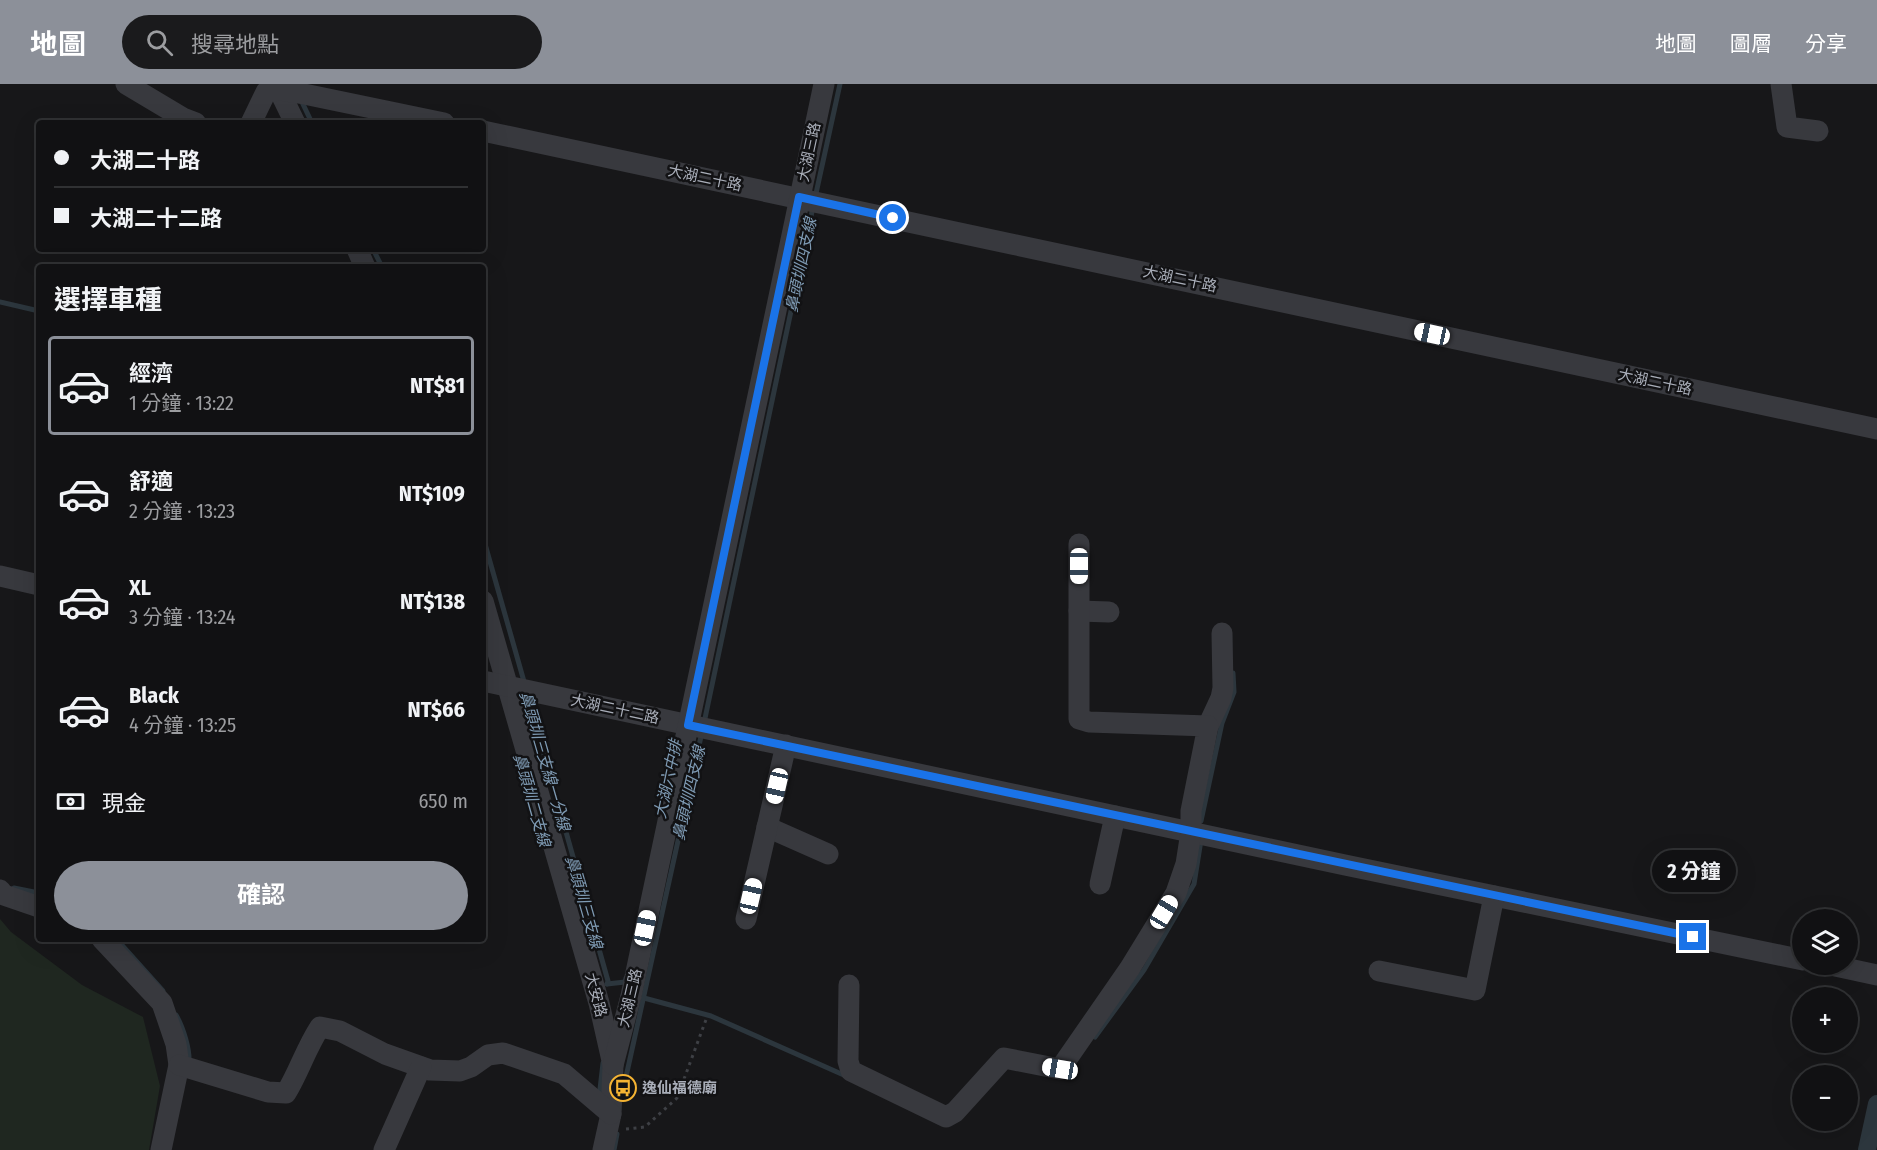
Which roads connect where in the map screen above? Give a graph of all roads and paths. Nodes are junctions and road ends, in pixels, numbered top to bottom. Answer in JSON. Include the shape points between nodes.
{"nodes":[{"id":1,"x":126,"y":84,"type":"edge"},
{"id":2,"x":824,"y":84,"type":"edge"},
{"id":3,"x":1781,"y":84,"type":"edge"},
{"id":4,"x":277,"y":87,"type":"edge"},
{"id":5,"x":188,"y":120,"type":"edge"},
{"id":6,"x":252,"y":120,"type":"edge"},
{"id":7,"x":294,"y":120,"type":"edge"},
{"id":8,"x":430,"y":120,"type":"edge"},
{"id":9,"x":1818,"y":131,"type":"dead end"},
{"id":10,"x":486,"y":132,"type":"edge"},
{"id":11,"x":799,"y":197,"type":"junction"},
{"id":12,"x":1877,"y":429,"type":"edge"},
{"id":13,"x":1079,"y":544,"type":"dead end"},
{"id":14,"x":0,"y":576,"type":"edge"},
{"id":15,"x":36,"y":584,"type":"edge"},
{"id":16,"x":1079,"y":611,"type":"junction"},
{"id":17,"x":486,"y":612,"type":"edge"},
{"id":18,"x":1109,"y":612,"type":"dead end"},
{"id":19,"x":1222,"y":633,"type":"dead end"},
{"id":20,"x":486,"y":682,"type":"edge"},
{"id":21,"x":506,"y":686,"type":"junction"},
{"id":22,"x":688,"y":725,"type":"junction"},
{"id":23,"x":1208,"y":726,"type":"junction"},
{"id":24,"x":786,"y":745,"type":"junction"},
{"id":25,"x":1115,"y":816,"type":"junction"},
{"id":26,"x":767,"y":828,"type":"junction"},
{"id":27,"x":1191,"y":832,"type":"junction"},
{"id":28,"x":828,"y":854,"type":"dead end"},
{"id":29,"x":1100,"y":884,"type":"dead end"},
{"id":30,"x":0,"y":890,"type":"edge"},
{"id":31,"x":1494,"y":896,"type":"junction"},
{"id":32,"x":36,"y":907,"type":"edge"},
{"id":33,"x":746,"y":919,"type":"dead end"},
{"id":34,"x":105,"y":942,"type":"edge"},
{"id":35,"x":1792,"y":958,"type":"edge"},
{"id":36,"x":1379,"y":971,"type":"dead end"},
{"id":37,"x":1858,"y":971,"type":"edge"},
{"id":38,"x":1877,"y":975,"type":"edge"},
{"id":39,"x":849,"y":984,"type":"dead end"},
{"id":40,"x":707,"y":1017,"type":"dead end"},
{"id":41,"x":179,"y":1065,"type":"junction"},
{"id":42,"x":613,"y":1065,"type":"junction"},
{"id":43,"x":421,"y":1067,"type":"junction"},
{"id":44,"x":607,"y":1132,"type":"edge"},
{"id":45,"x":161,"y":1150,"type":"edge"},
{"id":46,"x":384,"y":1150,"type":"edge"}],
"edges":[{"from":1,"to":5,"type":"street"},
{"from":2,"to":11,"type":"street","name":"大湖三路"},
{"from":3,"to":9,"type":"street","via":[[1787,127]]},
{"from":4,"to":6,"type":"street","via":[[266,93]]},
{"from":4,"to":7,"type":"street"},
{"from":4,"to":8,"type":"street"},
{"from":10,"to":11,"type":"street","name":"大湖二十路"},
{"from":11,"to":12,"type":"street","name":"大湖二十路"},
{"from":11,"to":22,"type":"street","name":"大湖三路"},
{"from":13,"to":16,"type":"street"},
{"from":14,"to":15,"type":"street"},
{"from":16,"to":18,"type":"street"},
{"from":16,"to":23,"type":"street","via":[[1080,719]]},
{"from":17,"to":21,"type":"street","name":"大安路"},
{"from":19,"to":23,"type":"street","via":[[1223,688]]},
{"from":20,"to":21,"type":"street","name":"大湖二十二路"},
{"from":21,"to":22,"type":"street","name":"大湖二十二路"},
{"from":21,"to":42,"type":"street","name":"大安路","via":[[599,1003]]},
{"from":22,"to":24,"type":"street","name":"大湖二十二路"},
{"from":22,"to":42,"type":"street","name":"大湖三路"},
{"from":23,"to":27,"type":"street","via":[[1191,811]]},
{"from":24,"to":25,"type":"street","name":"大湖二十二路"},
{"from":24,"to":26,"type":"street"},
{"from":25,"to":27,"type":"street","name":"大湖二十二路"},
{"from":25,"to":29,"type":"street"},
{"from":26,"to":28,"type":"street"},
{"from":26,"to":33,"type":"street"},
{"from":27,"to":31,"type":"street","name":"大湖二十二路"},
{"from":27,"to":39,"type":"street","via":[[1176,893],[1060,1069],[1004,1058],[946,1117],[850,1071]]},
{"from":30,"to":32,"type":"street"},
{"from":31,"to":35,"type":"street","name":"大湖二十二路"},
{"from":31,"to":36,"type":"street","via":[[1475,990]]},
{"from":34,"to":41,"type":"street","via":[[162,1003]]},
{"from":37,"to":38,"type":"street"},
{"from":40,"to":44,"type":"path","via":[[677,1098],[645,1126]]},
{"from":41,"to":43,"type":"street","via":[[268,1092],[286,1093],[320,1027],[340,1031]]},
{"from":41,"to":45,"type":"street"},
{"from":42,"to":44,"type":"street","name":"大安路"},
{"from":43,"to":44,"type":"street","via":[[460,1071],[488,1055],[503,1053],[564,1074]]},
{"from":43,"to":46,"type":"street"}]}
